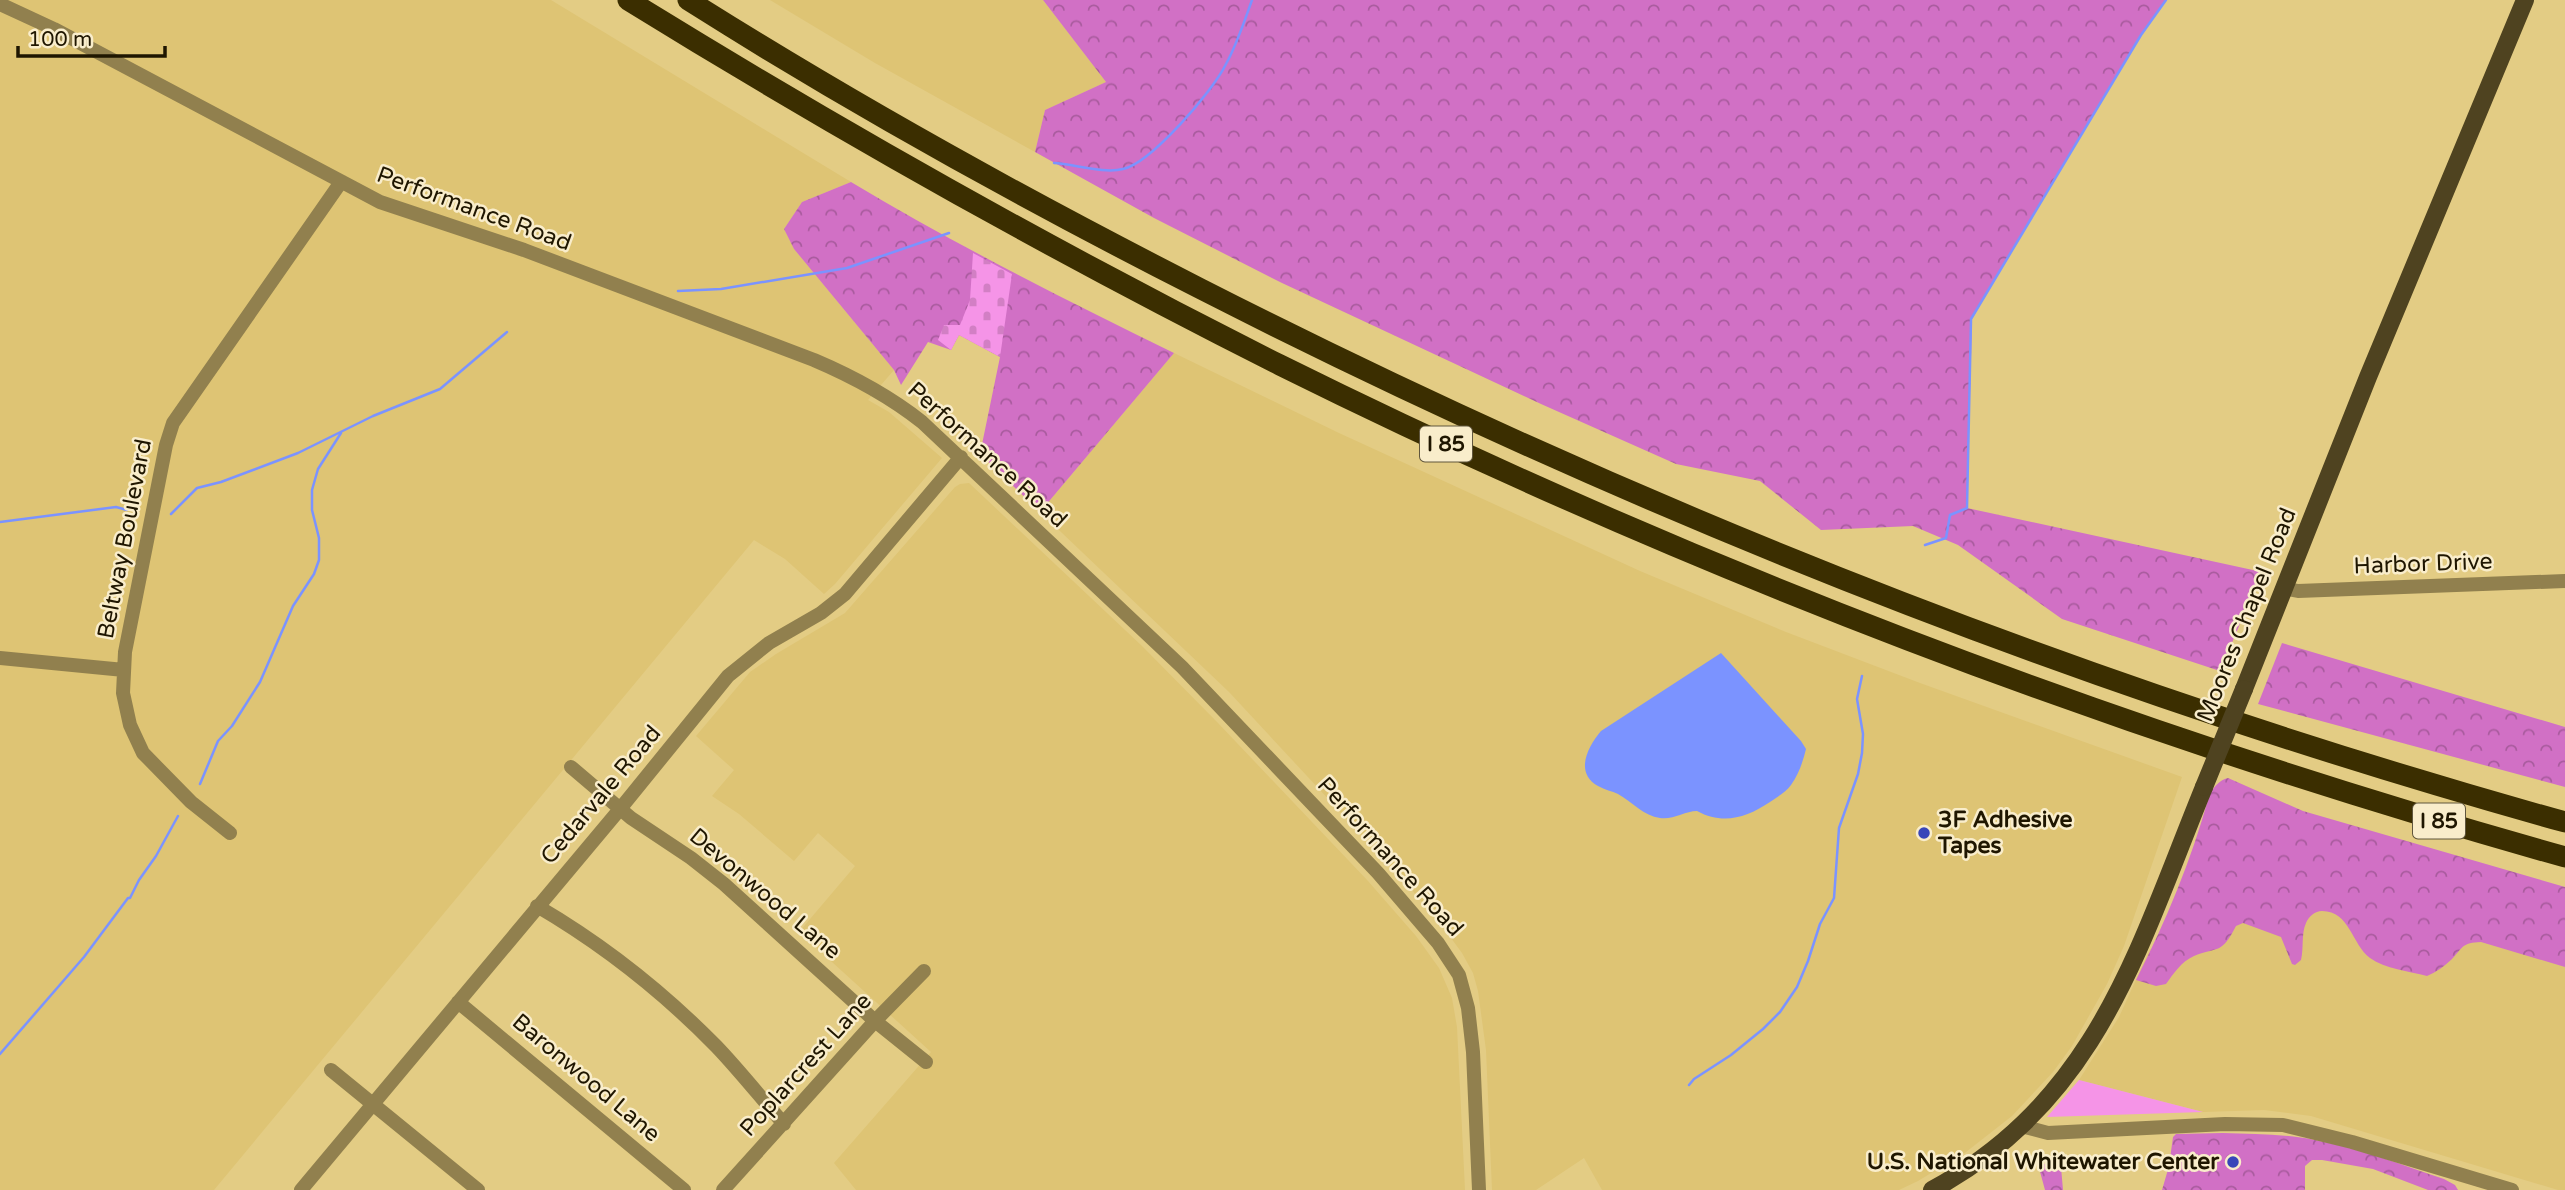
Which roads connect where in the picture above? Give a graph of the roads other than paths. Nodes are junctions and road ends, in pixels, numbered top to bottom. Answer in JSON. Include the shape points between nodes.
{"nodes":[{"id":1,"x":688,"y":0,"type":"edge"},
{"id":2,"x":2525,"y":0,"type":"edge"},
{"id":3,"x":628,"y":1,"type":"edge"},
{"id":4,"x":0,"y":4,"type":"edge"},
{"id":5,"x":341,"y":183,"type":"junction"},
{"id":6,"x":961,"y":457,"type":"junction"},
{"id":7,"x":2565,"y":581,"type":"edge"},
{"id":8,"x":2283,"y":588,"type":"junction"},
{"id":9,"x":0,"y":658,"type":"edge"},
{"id":10,"x":124,"y":670,"type":"junction"},
{"id":11,"x":571,"y":767,"type":"dead end"},
{"id":12,"x":620,"y":809,"type":"junction"},
{"id":13,"x":2565,"y":822,"type":"edge"},
{"id":14,"x":230,"y":833,"type":"dead end"},
{"id":15,"x":2565,"y":857,"type":"edge"},
{"id":16,"x":537,"y":906,"type":"junction"},
{"id":17,"x":924,"y":971,"type":"dead end"},
{"id":18,"x":458,"y":1002,"type":"junction"},
{"id":19,"x":875,"y":1021,"type":"junction"},
{"id":20,"x":926,"y":1062,"type":"dead end"},
{"id":21,"x":331,"y":1070,"type":"dead end"},
{"id":22,"x":372,"y":1104,"type":"junction"},
{"id":23,"x":784,"y":1124,"type":"junction"},
{"id":24,"x":2021,"y":1126,"type":"junction"},
{"id":25,"x":301,"y":1190,"type":"edge"},
{"id":26,"x":478,"y":1190,"type":"edge"},
{"id":27,"x":684,"y":1190,"type":"edge"},
{"id":28,"x":723,"y":1190,"type":"edge"},
{"id":29,"x":1479,"y":1190,"type":"edge"},
{"id":30,"x":1931,"y":1190,"type":"edge"},
{"id":31,"x":2512,"y":1190,"type":"edge"}],
"edges":[{"from":1,"to":13,"type":"highway","number":"I 85","via":[[915,135],[1150,263],[1435,404],[1662,506],[1910,607],[2244,725]]},
{"from":2,"to":8,"type":"main road","name":"Moores Chapel Road"},
{"from":3,"to":15,"type":"highway","number":"I 85","via":[[868,144],[1111,278],[1467,454],[1817,604],[2042,690],[2313,783]]},
{"from":4,"to":5,"type":"street","name":"Performance Road"},
{"from":5,"to":6,"type":"street","name":"Performance Road","via":[[406,212],[524,250],[859,379],[897,402]]},
{"from":5,"to":10,"type":"street","name":"Beltway Boulevard","via":[[173,423]]},
{"from":6,"to":12,"type":"street","name":"Cedarvale Road","via":[[845,594],[728,676]]},
{"from":6,"to":29,"type":"street","name":"Performance Road","via":[[1182,667],[1378,873],[1438,943],[1458,975],[1468,1008]]},
{"from":7,"to":8,"type":"street","name":"Harbor Drive"},
{"from":8,"to":24,"type":"main road","name":"Moores Chapel Road","bridge":true,"via":[[2112,1006],[2070,1072]]},
{"from":9,"to":10,"type":"street"},
{"from":10,"to":14,"type":"street","name":"Beltway Boulevard","via":[[130,725],[143,753],[191,802]]},
{"from":11,"to":12,"type":"street","name":"Devonwood Lane"},
{"from":12,"to":16,"type":"street","name":"Cedarvale Road"},
{"from":12,"to":19,"type":"street","name":"Devonwood Lane","via":[[724,884]]},
{"from":16,"to":18,"type":"street","name":"Cedarvale Road"},
{"from":16,"to":23,"type":"street","via":[[604,950],[682,1013]]},
{"from":17,"to":19,"type":"street","name":"Poplarcrest Lane"},
{"from":18,"to":22,"type":"street","name":"Cedarvale Road"},
{"from":18,"to":27,"type":"street","name":"Baronwood Lane"},
{"from":19,"to":20,"type":"street","name":"Devonwood Lane"},
{"from":19,"to":23,"type":"street","name":"Poplarcrest Lane"},
{"from":21,"to":22,"type":"street"},
{"from":22,"to":25,"type":"street","name":"Cedarvale Road"},
{"from":22,"to":26,"type":"street"},
{"from":23,"to":28,"type":"street","name":"Poplarcrest Lane"},
{"from":24,"to":30,"type":"main road","name":"Moores Chapel Road","via":[[1974,1164]]},
{"from":24,"to":31,"type":"street","via":[[2048,1133],[2283,1125]]}]}
